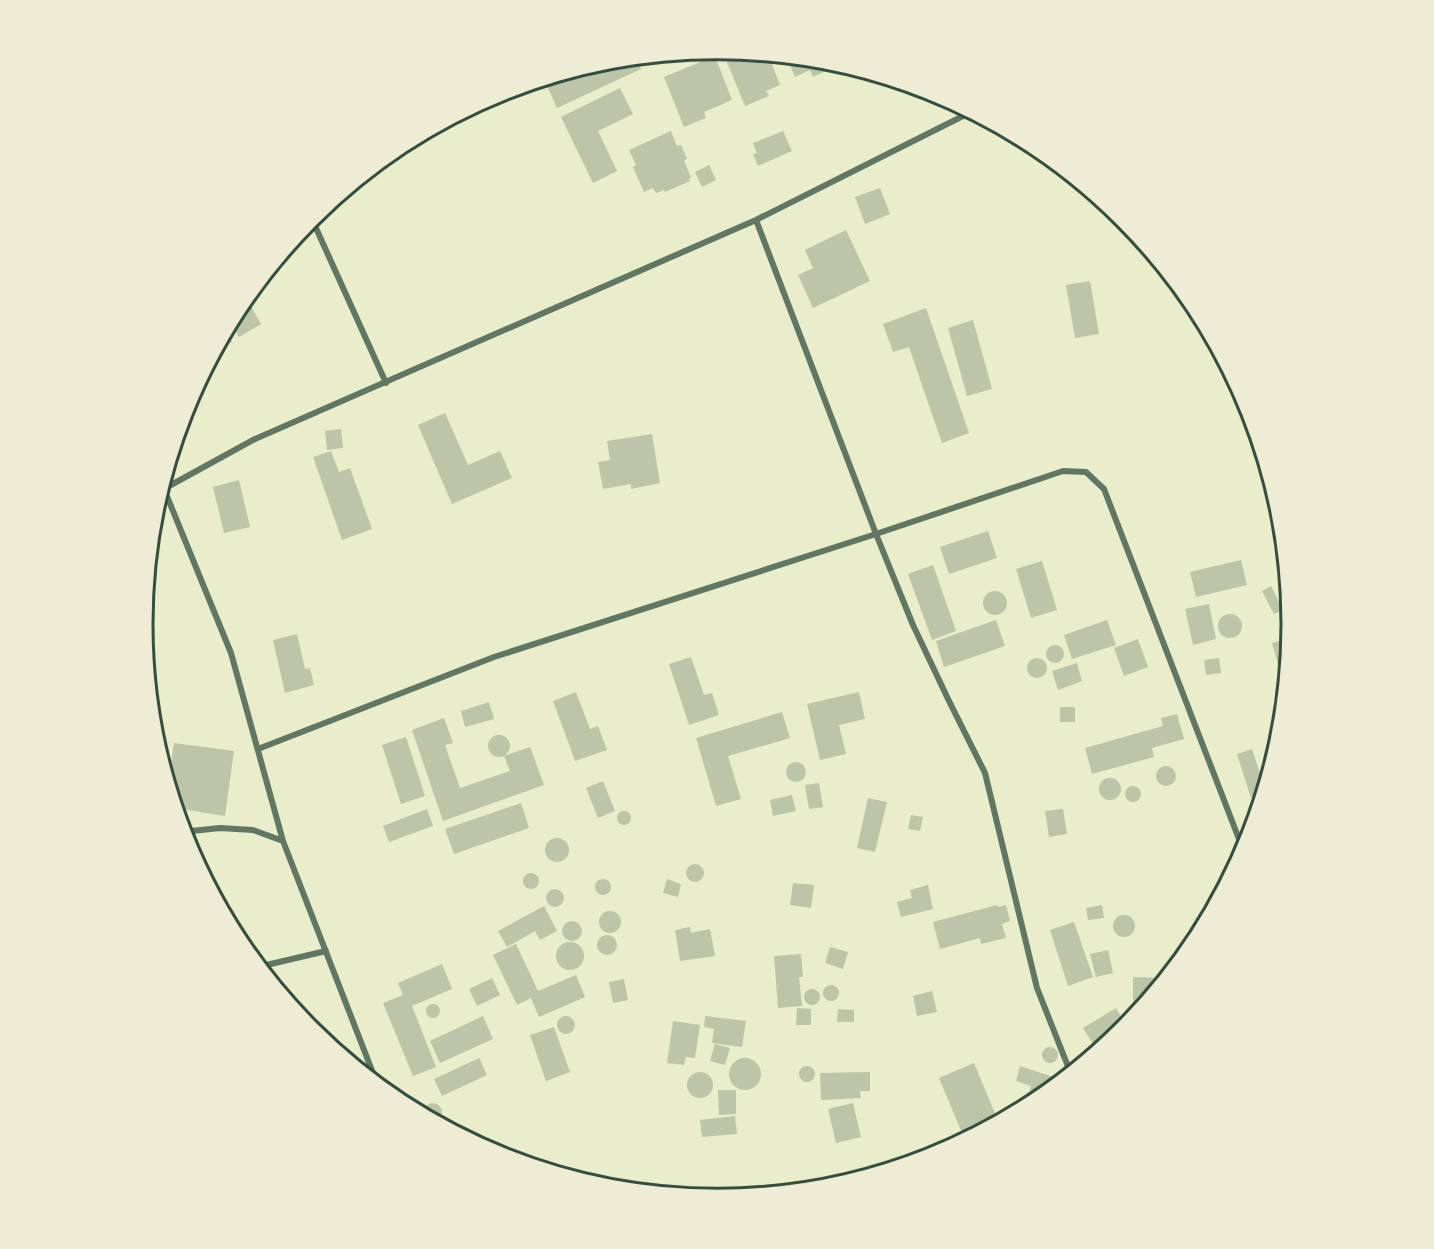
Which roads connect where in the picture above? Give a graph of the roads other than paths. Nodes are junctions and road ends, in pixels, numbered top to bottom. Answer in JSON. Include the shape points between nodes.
{"nodes":[{"id":1,"x":960,"y":115,"type":"edge"},
{"id":2,"x":756,"y":220,"type":"junction"},
{"id":3,"x":316,"y":227,"type":"edge"},
{"id":4,"x":386,"y":383,"type":"junction"},
{"id":5,"x":170,"y":486,"type":"edge"},
{"id":6,"x":166,"y":500,"type":"edge"},
{"id":7,"x":876,"y":534,"type":"junction"},
{"id":8,"x":258,"y":749,"type":"junction"},
{"id":9,"x":191,"y":831,"type":"edge"},
{"id":10,"x":1239,"y":840,"type":"edge"},
{"id":11,"x":283,"y":841,"type":"junction"},
{"id":12,"x":326,"y":951,"type":"junction"},
{"id":13,"x":267,"y":965,"type":"edge"},
{"id":14,"x":1068,"y":1066,"type":"edge"},
{"id":15,"x":372,"y":1072,"type":"edge"}],
"edges":[{"from":1,"to":2,"type":"street"},
{"from":2,"to":4,"type":"street"},
{"from":2,"to":7,"type":"street"},
{"from":3,"to":4,"type":"street"},
{"from":4,"to":5,"type":"street","via":[[255,439]]},
{"from":6,"to":8,"type":"street","via":[[231,653]]},
{"from":7,"to":8,"type":"street","via":[[494,657]]},
{"from":7,"to":10,"type":"street","via":[[1063,471],[1086,472],[1104,489]]},
{"from":7,"to":14,"type":"street","via":[[913,625],[985,773],[1036,988]]},
{"from":8,"to":11,"type":"street"},
{"from":9,"to":11,"type":"street","via":[[254,830]]},
{"from":11,"to":12,"type":"street"},
{"from":12,"to":13,"type":"street"},
{"from":12,"to":15,"type":"street"}]}
